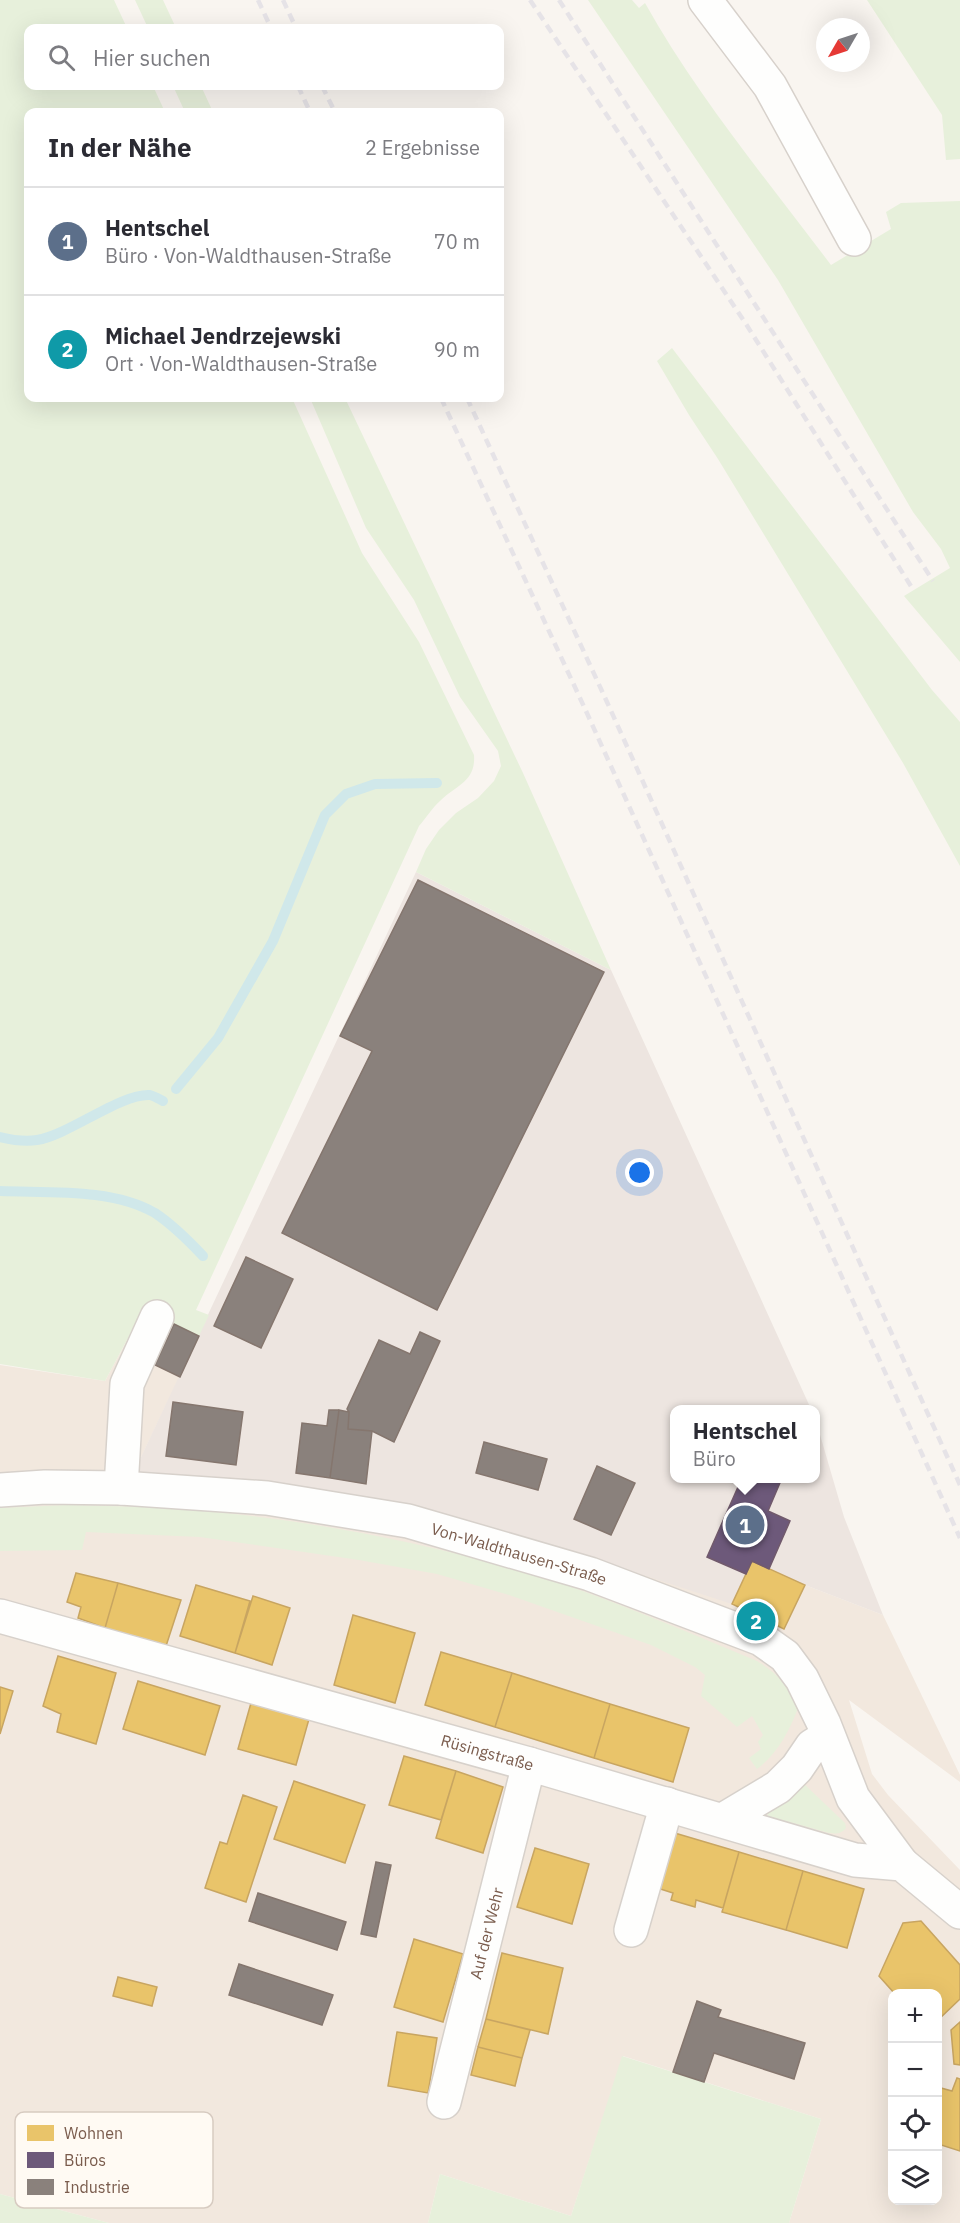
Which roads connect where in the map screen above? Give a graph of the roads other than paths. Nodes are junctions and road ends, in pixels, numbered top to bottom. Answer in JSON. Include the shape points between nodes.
{"nodes":[{"id":1,"x":705,"y":0,"type":"edge"},
{"id":2,"x":854,"y":239,"type":"dead end"},
{"id":3,"x":158,"y":1317,"type":"dead end"},
{"id":4,"x":122,"y":1488,"type":"junction"},
{"id":5,"x":0,"y":1490,"type":"edge"},
{"id":6,"x":0,"y":1616,"type":"edge"},
{"id":7,"x":828,"y":1736,"type":"junction"},
{"id":8,"x":529,"y":1764,"type":"junction"},
{"id":9,"x":667,"y":1804,"type":"junction"},
{"id":10,"x":723,"y":1820,"type":"junction"},
{"id":11,"x":902,"y":1864,"type":"junction"},
{"id":12,"x":960,"y":1912,"type":"edge"},
{"id":13,"x":631,"y":1929,"type":"dead end"},
{"id":14,"x":444,"y":2102,"type":"dead end"}],
"edges":[{"from":1,"to":2,"type":"street","via":[[770,86]]},
{"from":3,"to":4,"type":"street","via":[[127,1384]]},
{"from":4,"to":5,"type":"street","name":"Von-Waldthausen-Straße","via":[[45,1486]]},
{"from":4,"to":7,"type":"street","name":"Von-Waldthausen-Straße","via":[[267,1498],[408,1521],[590,1574],[761,1638],[785,1656],[802,1679]]},
{"from":6,"to":8,"type":"street","name":"Rüsingstraße"},
{"from":7,"to":10,"type":"street","via":[[812,1746],[778,1787]]},
{"from":7,"to":11,"type":"street","name":"Von-Waldthausen-Straße","via":[[853,1798]]},
{"from":8,"to":9,"type":"street","name":"Rüsingstraße"},
{"from":8,"to":14,"type":"street","name":"Auf der Wehr"},
{"from":9,"to":10,"type":"street","name":"Rüsingstraße"},
{"from":9,"to":13,"type":"street"},
{"from":10,"to":11,"type":"street","name":"Rüsingstraße","via":[[855,1860]]},
{"from":11,"to":12,"type":"street"}]}
